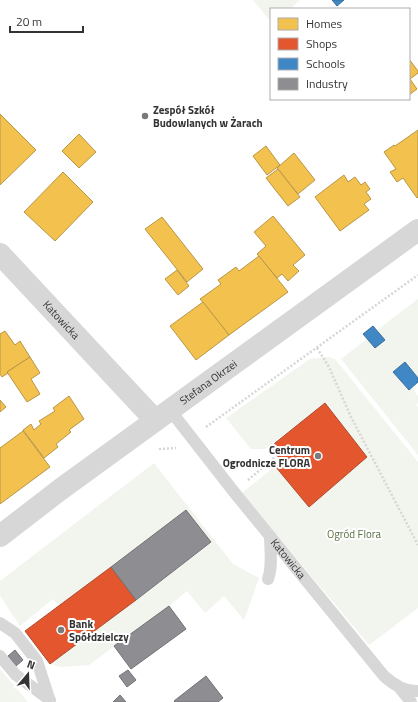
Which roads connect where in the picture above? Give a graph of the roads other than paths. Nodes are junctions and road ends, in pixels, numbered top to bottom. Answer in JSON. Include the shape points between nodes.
{"nodes":[{"id":1,"x":418,"y":230,"type":"edge"},
{"id":2,"x":0,"y":254,"type":"edge"},
{"id":3,"x":162,"y":415,"type":"junction"},
{"id":4,"x":0,"y":536,"type":"edge"},
{"id":5,"x":270,"y":536,"type":"junction"},
{"id":6,"x":268,"y":579,"type":"dead end"},
{"id":7,"x":0,"y":624,"type":"edge"},
{"id":8,"x":0,"y":656,"type":"edge"},
{"id":9,"x":398,"y":686,"type":"junction"},
{"id":10,"x":418,"y":691,"type":"edge"},
{"id":11,"x":51,"y":700,"type":"edge"},
{"id":12,"x":411,"y":702,"type":"edge"}],
"edges":[{"from":1,"to":3,"type":"street","name":"Stefana Okrzei"},
{"from":2,"to":3,"type":"street","name":"Katowicka"},
{"from":3,"to":4,"type":"street","name":"Stefana Okrzei"},
{"from":3,"to":5,"type":"lane","name":"Katowicka","via":[[234,492]]},
{"from":5,"to":6,"type":"lane","via":[[271,560]]},
{"from":5,"to":9,"type":"lane","name":"Katowicka","via":[[384,676]]},
{"from":7,"to":11,"type":"lane","via":[[16,633],[37,661]]},
{"from":8,"to":11,"type":"lane","via":[[16,675]]},
{"from":9,"to":10,"type":"lane","name":"Katowicka"},
{"from":9,"to":12,"type":"lane"}]}
